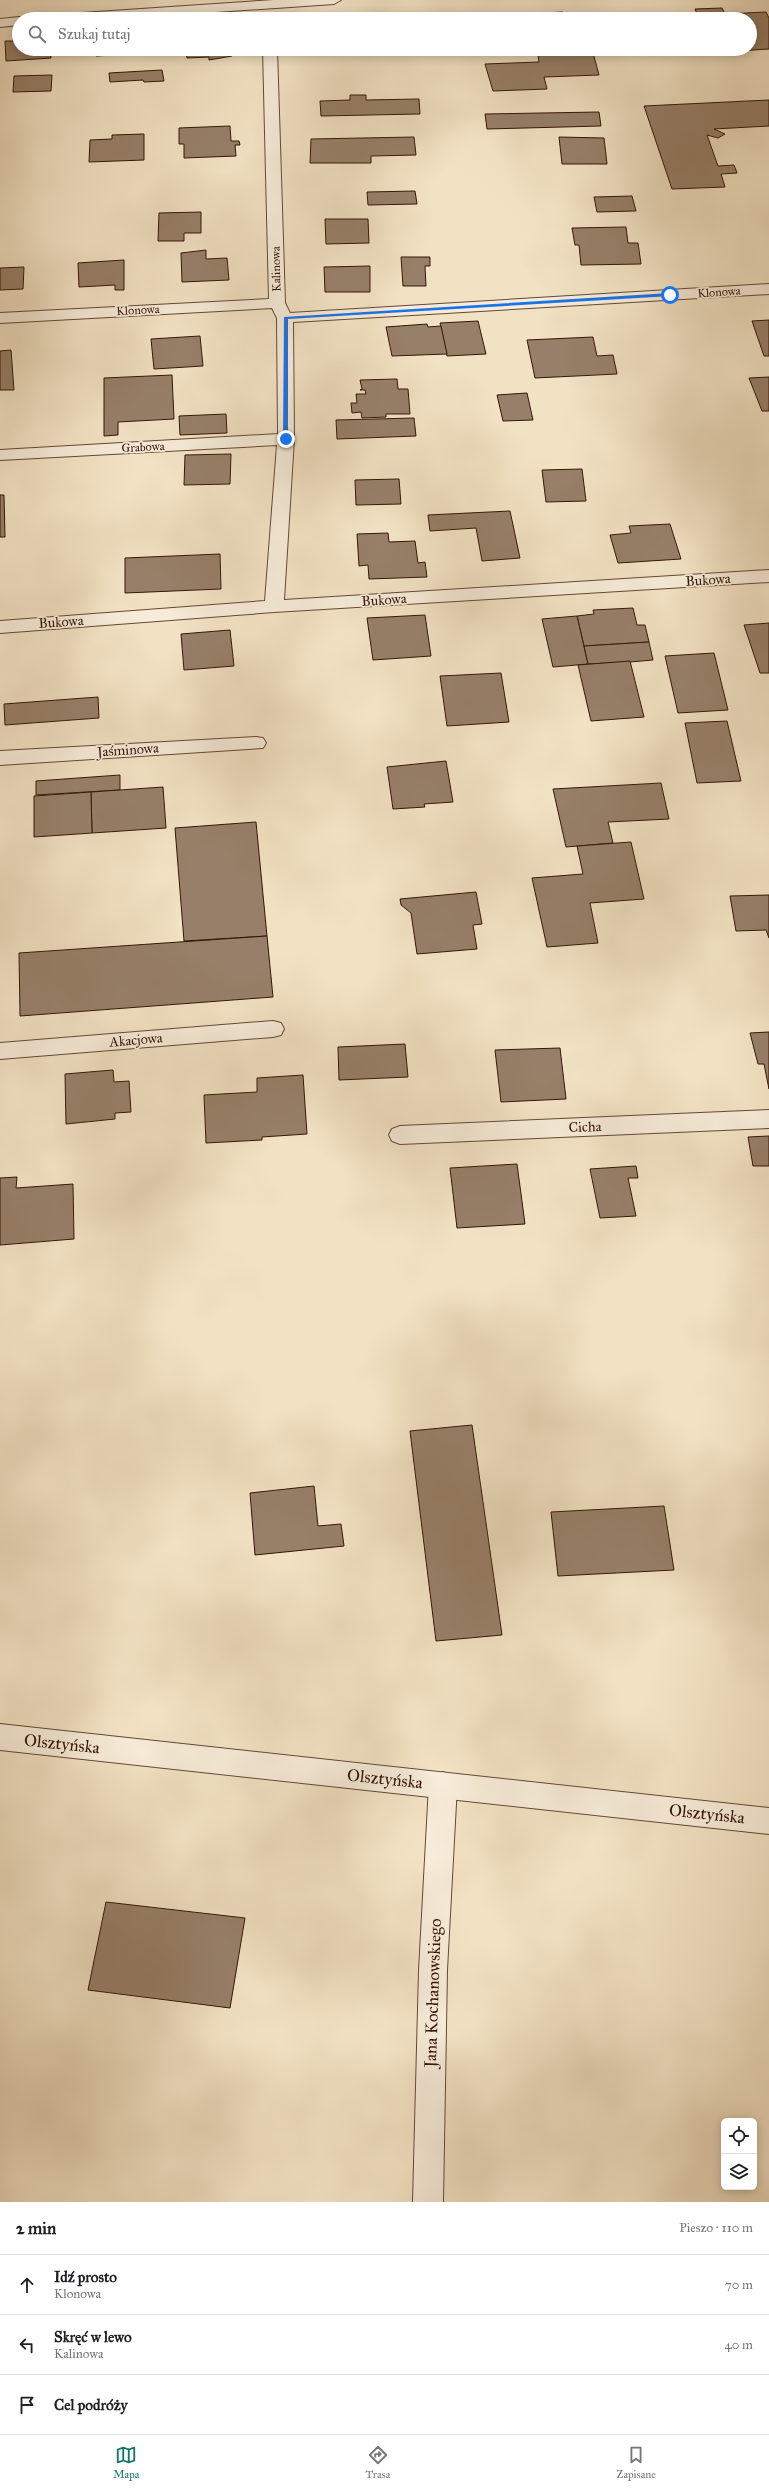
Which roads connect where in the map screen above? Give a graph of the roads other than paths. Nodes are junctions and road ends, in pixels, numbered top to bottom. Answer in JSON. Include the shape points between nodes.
{"nodes":[{"id":1,"x":334,"y":0,"type":"edge"},
{"id":2,"x":269,"y":4,"type":"junction"},
{"id":3,"x":153,"y":12,"type":"edge"},
{"id":4,"x":270,"y":12,"type":"edge"},
{"id":5,"x":12,"y":21,"type":"edge"},
{"id":6,"x":0,"y":22,"type":"edge"},
{"id":7,"x":270,"y":56,"type":"edge"},
{"id":8,"x":769,"y":289,"type":"edge"},
{"id":9,"x":276,"y":303,"type":"junction"},
{"id":10,"x":0,"y":318,"type":"edge"},
{"id":11,"x":285,"y":318,"type":"junction"},
{"id":12,"x":286,"y":439,"type":"junction"},
{"id":13,"x":0,"y":455,"type":"edge"},
{"id":14,"x":769,"y":576,"type":"edge"},
{"id":15,"x":274,"y":606,"type":"junction"},
{"id":16,"x":0,"y":627,"type":"edge"},
{"id":17,"x":256,"y":742,"type":"dead end"},
{"id":18,"x":0,"y":758,"type":"edge"},
{"id":19,"x":272,"y":1029,"type":"dead end"},
{"id":20,"x":0,"y":1052,"type":"edge"},
{"id":21,"x":769,"y":1119,"type":"edge"},
{"id":22,"x":400,"y":1135,"type":"dead end"},
{"id":23,"x":0,"y":1737,"type":"edge"},
{"id":24,"x":443,"y":1785,"type":"junction"},
{"id":25,"x":769,"y":1821,"type":"edge"},
{"id":26,"x":428,"y":2202,"type":"edge"}],
"edges":[{"from":1,"to":2,"type":"street"},
{"from":2,"to":3,"type":"street"},
{"from":2,"to":4,"type":"street"},
{"from":5,"to":6,"type":"street"},
{"from":7,"to":9,"type":"street","name":"Kalinowa"},
{"from":8,"to":11,"type":"street","name":"Klonowa"},
{"from":9,"to":10,"type":"street","name":"Klonowa"},
{"from":9,"to":11,"type":"street","name":"Kalinowa"},
{"from":11,"to":12,"type":"street"},
{"from":12,"to":13,"type":"street","name":"Grabowa"},
{"from":12,"to":15,"type":"street"},
{"from":14,"to":15,"type":"street","name":"Bukowa"},
{"from":15,"to":16,"type":"street","name":"Bukowa"},
{"from":17,"to":18,"type":"street","name":"Jaśminowa"},
{"from":19,"to":20,"type":"street","name":"Akacjowa"},
{"from":21,"to":22,"type":"street","name":"Cicha"},
{"from":23,"to":24,"type":"street","name":"Olsztyńska"},
{"from":24,"to":25,"type":"street","name":"Olsztyńska"},
{"from":24,"to":26,"type":"street","name":"Jana Kochanowskiego","via":[[433,1970]]}]}
